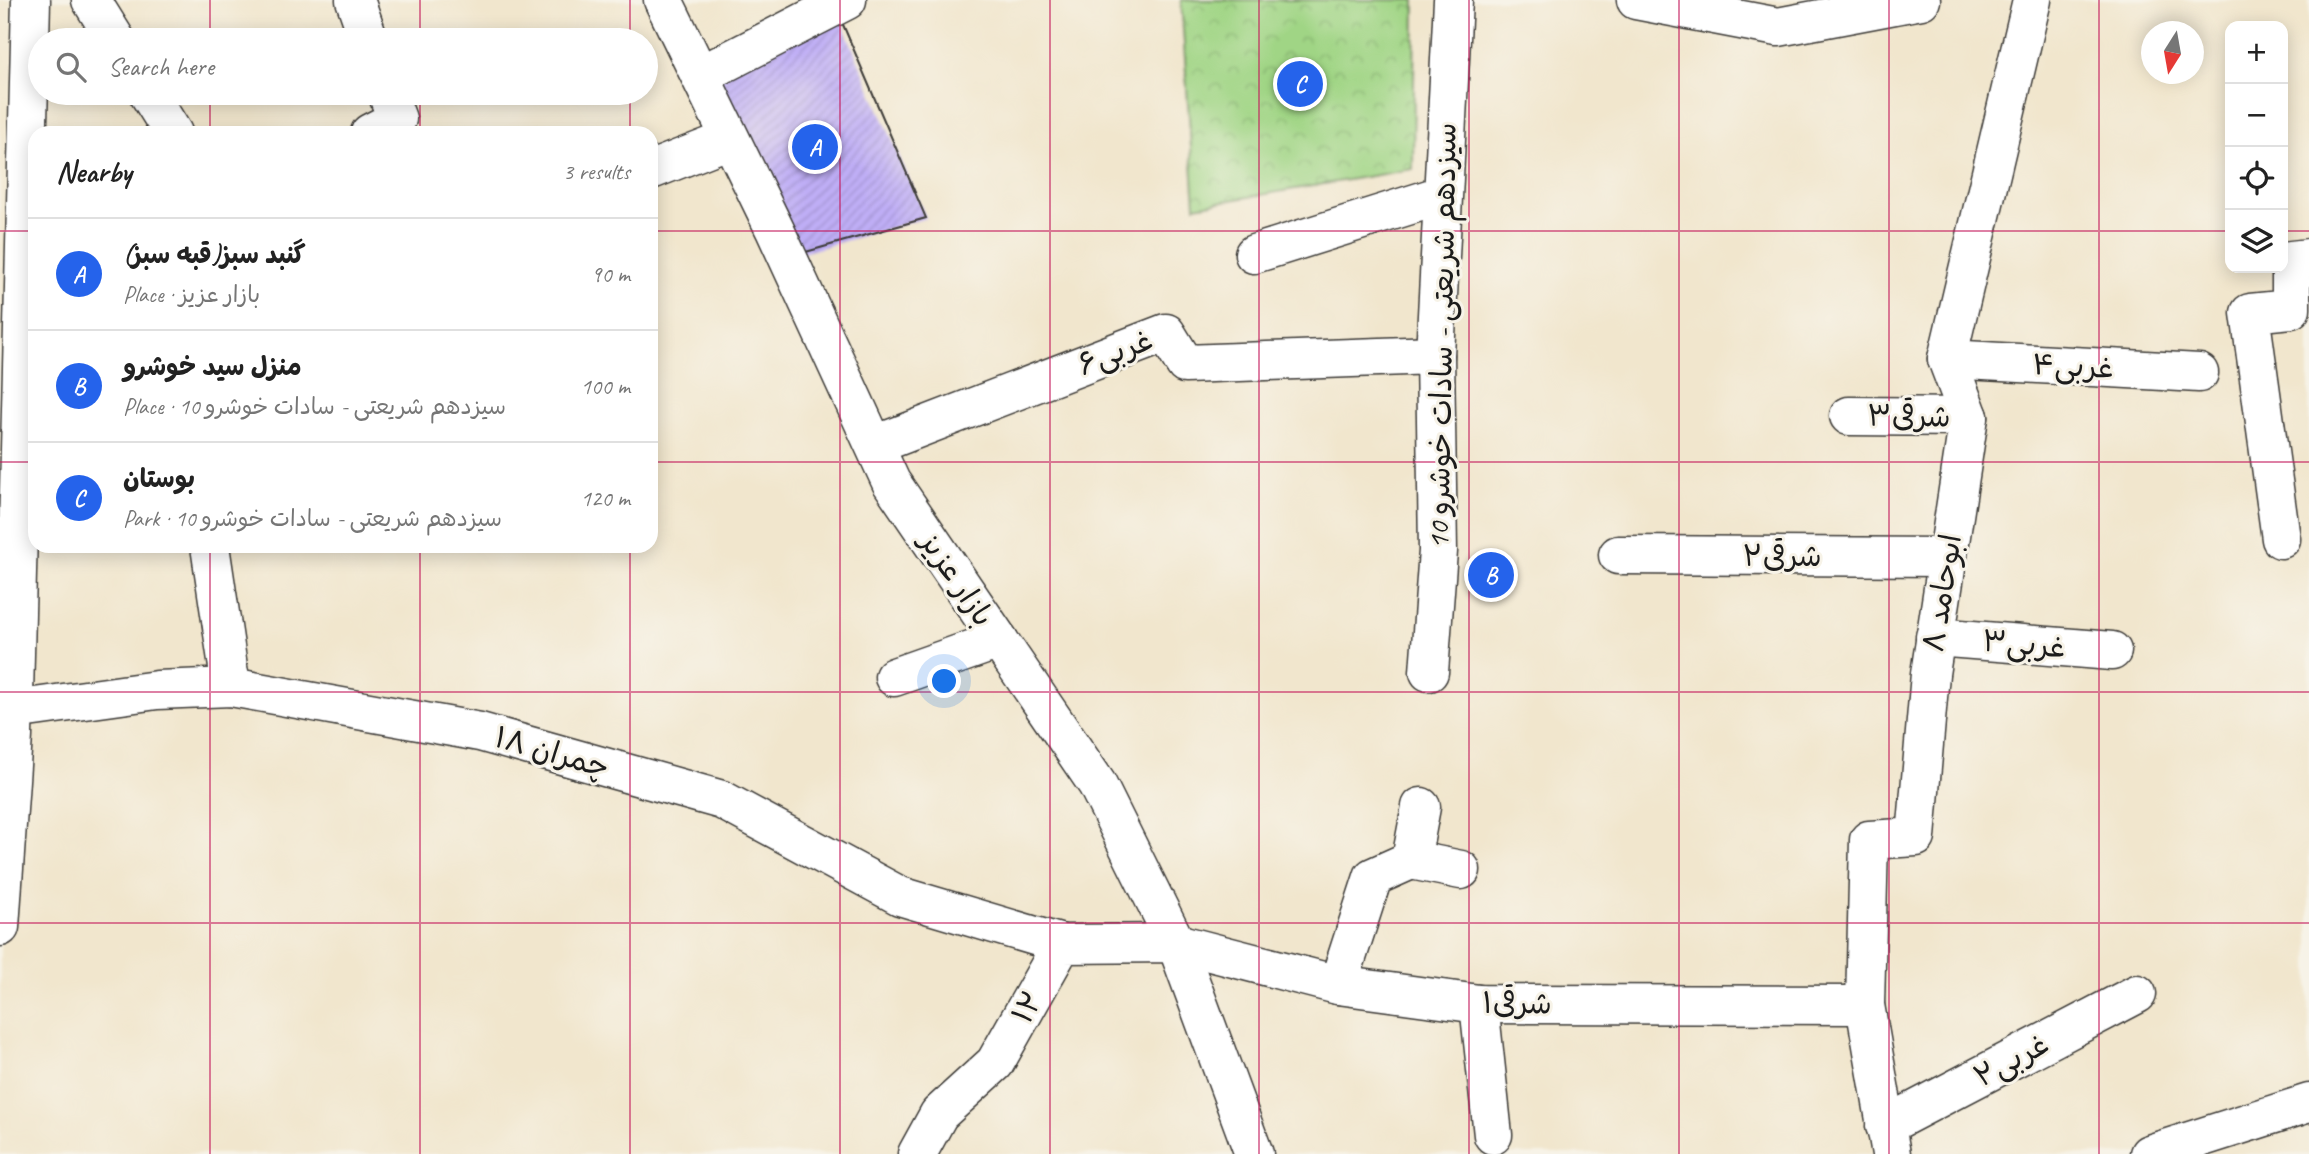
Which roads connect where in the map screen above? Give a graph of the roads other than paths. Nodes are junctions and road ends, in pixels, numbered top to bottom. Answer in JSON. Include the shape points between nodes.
{"nodes":[{"id":1,"x":31,"y":0,"type":"edge"},
{"id":2,"x":91,"y":0,"type":"edge"},
{"id":3,"x":355,"y":0,"type":"edge"},
{"id":4,"x":663,"y":0,"type":"edge"},
{"id":5,"x":847,"y":0,"type":"edge"},
{"id":6,"x":1453,"y":0,"type":"edge"},
{"id":7,"x":1636,"y":0,"type":"edge"},
{"id":8,"x":2032,"y":0,"type":"edge"},
{"id":9,"x":1911,"y":1,"type":"edge"},
{"id":10,"x":31,"y":28,"type":"edge"},
{"id":11,"x":108,"y":28,"type":"edge"},
{"id":12,"x":365,"y":28,"type":"edge"},
{"id":13,"x":701,"y":75,"type":"junction"},
{"id":14,"x":30,"y":105,"type":"edge"},
{"id":15,"x":156,"y":105,"type":"edge"},
{"id":16,"x":392,"y":105,"type":"edge"},
{"id":17,"x":30,"y":126,"type":"edge"},
{"id":18,"x":169,"y":126,"type":"edge"},
{"id":19,"x":384,"y":126,"type":"edge"},
{"id":20,"x":730,"y":139,"type":"junction"},
{"id":21,"x":658,"y":167,"type":"edge"},
{"id":22,"x":1442,"y":194,"type":"junction"},
{"id":23,"x":1254,"y":254,"type":"dead end"},
{"id":24,"x":2309,"y":258,"type":"edge"},
{"id":25,"x":28,"y":278,"type":"edge"},
{"id":26,"x":1436,"y":355,"type":"junction"},
{"id":27,"x":1947,"y":359,"type":"junction"},
{"id":28,"x":2199,"y":373,"type":"dead end"},
{"id":29,"x":1849,"y":416,"type":"dead end"},
{"id":30,"x":1969,"y":417,"type":"junction"},
{"id":31,"x":874,"y":444,"type":"junction"},
{"id":32,"x":26,"y":463,"type":"edge"},
{"id":33,"x":2281,"y":539,"type":"dead end"},
{"id":34,"x":211,"y":553,"type":"edge"},
{"id":35,"x":1618,"y":555,"type":"dead end"},
{"id":36,"x":1947,"y":557,"type":"junction"},
{"id":37,"x":1935,"y":637,"type":"junction"},
{"id":38,"x":999,"y":640,"type":"junction"},
{"id":39,"x":2112,"y":652,"type":"dead end"},
{"id":40,"x":1429,"y":672,"type":"dead end"},
{"id":41,"x":894,"y":677,"type":"dead end"},
{"id":42,"x":231,"y":687,"type":"junction"},
{"id":43,"x":13,"y":710,"type":"junction"},
{"id":44,"x":1422,"y":807,"type":"dead end"},
{"id":45,"x":1411,"y":860,"type":"junction"},
{"id":46,"x":1461,"y":870,"type":"dead end"},
{"id":47,"x":0,"y":927,"type":"edge"},
{"id":48,"x":1176,"y":943,"type":"junction"},
{"id":49,"x":1062,"y":944,"type":"junction"},
{"id":50,"x":1338,"y":985,"type":"junction"},
{"id":51,"x":2137,"y":994,"type":"dead end"},
{"id":52,"x":1479,"y":1004,"type":"junction"},
{"id":53,"x":1865,"y":1005,"type":"junction"},
{"id":54,"x":2309,"y":1103,"type":"edge"},
{"id":55,"x":1493,"y":1135,"type":"dead end"},
{"id":56,"x":1888,"y":1140,"type":"edge"},
{"id":57,"x":915,"y":1154,"type":"edge"},
{"id":58,"x":1254,"y":1154,"type":"edge"},
{"id":59,"x":2149,"y":1154,"type":"edge"}],
"edges":[{"from":1,"to":10,"type":"street"},
{"from":2,"to":11,"type":"street"},
{"from":3,"to":12,"type":"street"},
{"from":4,"to":13,"type":"street","name":"بازار عزیز"},
{"from":5,"to":13,"type":"street"},
{"from":6,"to":22,"type":"street","name":"سیزدهم شریعتی - سادات خوشرو 10"},
{"from":7,"to":9,"type":"street","via":[[1778,27]]},
{"from":8,"to":27,"type":"street"},
{"from":13,"to":20,"type":"street","name":"بازار عزیز"},
{"from":14,"to":17,"type":"street"},
{"from":15,"to":18,"type":"street"},
{"from":16,"to":19,"type":"street","via":[[397,119]]},
{"from":20,"to":21,"type":"street"},
{"from":20,"to":31,"type":"street","name":"بازار عزیز"},
{"from":22,"to":23,"type":"street"},
{"from":22,"to":26,"type":"street","name":"سیزدهم شریعتی - سادات خوشرو 10"},
{"from":24,"to":33,"type":"street","via":[[2291,260],[2291,309],[2250,313]]},
{"from":25,"to":32,"type":"street"},
{"from":26,"to":31,"type":"street","name":"غربی۶","via":[[1185,364],[1166,333]]},
{"from":26,"to":40,"type":"street","name":"سیزدهم شریعتی - سادات خوشرو 10","via":[[1438,551]]},
{"from":27,"to":28,"type":"street","name":"غربی۴"},
{"from":27,"to":30,"type":"street","name":"ابوحامد ۸"},
{"from":29,"to":30,"type":"street","name":"شرقی۳"},
{"from":30,"to":36,"type":"street","name":"ابوحامد ۸"},
{"from":31,"to":38,"type":"street","name":"بازار عزیز","via":[[891,481]]},
{"from":32,"to":43,"type":"street"},
{"from":34,"to":42,"type":"street"},
{"from":35,"to":36,"type":"street","name":"شرقی۲"},
{"from":36,"to":37,"type":"street","name":"ابوحامد ۸"},
{"from":37,"to":39,"type":"street","name":"غربی۳"},
{"from":37,"to":53,"type":"street","name":"ابوحامد ۸","via":[[1916,836],[1869,840]]},
{"from":38,"to":41,"type":"street"},
{"from":38,"to":48,"type":"street","name":"بازار عزیز","via":[[1097,784]]},
{"from":42,"to":43,"type":"street","name":"چمران ۱۸","via":[[157,691]]},
{"from":42,"to":49,"type":"street","name":"چمران ۱۸","via":[[480,732],[722,800],[900,896]]},
{"from":43,"to":47,"type":"street"},
{"from":44,"to":45,"type":"street"},
{"from":45,"to":46,"type":"street"},
{"from":45,"to":50,"type":"street","via":[[1373,877]]},
{"from":48,"to":49,"type":"street"},
{"from":48,"to":50,"type":"street","name":"شرقی۱"},
{"from":48,"to":58,"type":"street","name":"بازار عزیز"},
{"from":49,"to":57,"type":"street","name":"۱۲","via":[[995,1063],[939,1115]]},
{"from":50,"to":52,"type":"street","name":"شرقی۱"},
{"from":51,"to":56,"type":"street","name":"غربی۲"},
{"from":52,"to":53,"type":"street","name":"شرقی۱"},
{"from":52,"to":55,"type":"street"},
{"from":53,"to":56,"type":"street","name":"ابوحامد ۸"},
{"from":54,"to":59,"type":"street"}]}
